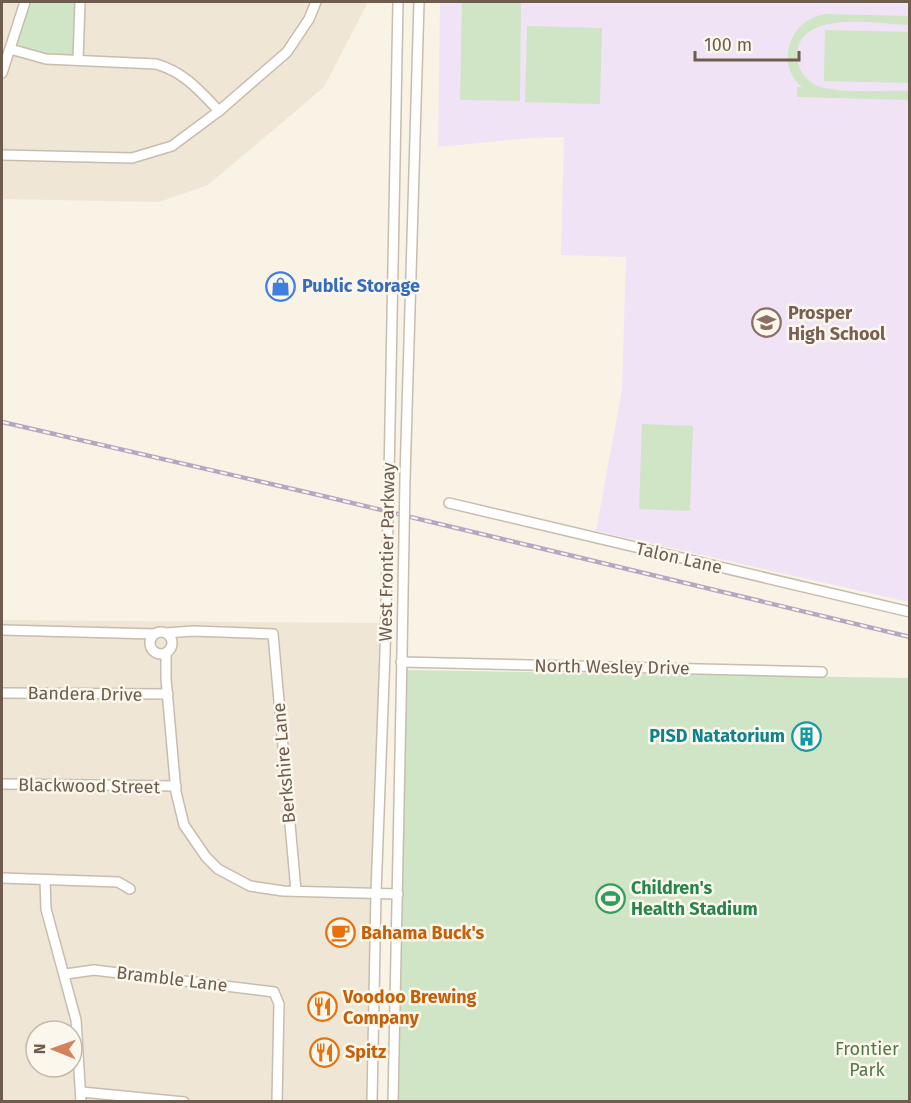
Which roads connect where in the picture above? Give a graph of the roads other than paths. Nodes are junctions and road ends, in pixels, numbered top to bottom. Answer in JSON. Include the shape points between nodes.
{"nodes":[{"id":1,"x":24,"y":2,"type":"edge"},
{"id":2,"x":80,"y":2,"type":"edge"},
{"id":3,"x":316,"y":2,"type":"edge"},
{"id":4,"x":398,"y":2,"type":"edge"},
{"id":5,"x":419,"y":2,"type":"edge"},
{"id":6,"x":10,"y":49,"type":"junction"},
{"id":7,"x":78,"y":60,"type":"junction"},
{"id":8,"x":2,"y":73,"type":"edge"},
{"id":9,"x":219,"y":111,"type":"junction"},
{"id":10,"x":2,"y":155,"type":"edge"},
{"id":11,"x":449,"y":503,"type":"dead end"},
{"id":12,"x":909,"y":612,"type":"edge"},
{"id":13,"x":2,"y":630,"type":"edge"},
{"id":14,"x":193,"y":631,"type":"junction"},
{"id":15,"x":166,"y":633,"type":"junction"},
{"id":16,"x":128,"y":634,"type":"junction"},
{"id":17,"x":155,"y":634,"type":"junction"},
{"id":18,"x":150,"y":643,"type":"junction"},
{"id":19,"x":169,"y":649,"type":"junction"},
{"id":20,"x":156,"y":653,"type":"junction"},
{"id":21,"x":401,"y":659,"type":"junction"},
{"id":22,"x":822,"y":672,"type":"dead end"},
{"id":23,"x":166,"y":679,"type":"junction"},
{"id":24,"x":2,"y":693,"type":"edge"},
{"id":25,"x":168,"y":694,"type":"junction"},
{"id":26,"x":2,"y":784,"type":"edge"},
{"id":27,"x":176,"y":786,"type":"junction"},
{"id":28,"x":2,"y":878,"type":"edge"},
{"id":29,"x":45,"y":880,"type":"junction"},
{"id":30,"x":130,"y":889,"type":"dead end"},
{"id":31,"x":296,"y":891,"type":"junction"},
{"id":32,"x":376,"y":893,"type":"junction"},
{"id":33,"x":398,"y":894,"type":"junction"},
{"id":34,"x":66,"y":974,"type":"junction"},
{"id":35,"x":81,"y":1097,"type":"edge"},
{"id":36,"x":183,"y":1101,"type":"edge"},
{"id":37,"x":277,"y":1101,"type":"edge"},
{"id":38,"x":372,"y":1101,"type":"edge"},
{"id":39,"x":393,"y":1101,"type":"edge"}],
"edges":[{"from":1,"to":6,"type":"street"},
{"from":2,"to":7,"type":"street"},
{"from":3,"to":9,"type":"street","via":[[287,52]]},
{"from":4,"to":32,"type":"street","name":"West Frontier Parkway","bridge":true,"via":[[385,654]]},
{"from":5,"to":21,"type":"street","name":"West Frontier Parkway","bridge":true},
{"from":6,"to":7,"type":"street","via":[[46,60]]},
{"from":6,"to":8,"type":"street"},
{"from":7,"to":9,"type":"street","via":[[171,68],[189,79]]},
{"from":9,"to":10,"type":"street","via":[[172,146],[132,158]]},
{"from":11,"to":12,"type":"street","name":"Talon Lane"},
{"from":13,"to":16,"type":"street"},
{"from":14,"to":15,"type":"street"},
{"from":14,"to":19,"type":"street"},
{"from":14,"to":31,"type":"street","name":"Berkshire Lane","via":[[273,634]]},
{"from":15,"to":17,"type":"street"},
{"from":15,"to":19,"type":"street","via":[[171,639]]},
{"from":16,"to":17,"type":"street"},
{"from":16,"to":18,"type":"street"},
{"from":17,"to":18,"type":"street"},
{"from":18,"to":20,"type":"street"},
{"from":19,"to":20,"type":"street"},
{"from":19,"to":23,"type":"street"},
{"from":20,"to":23,"type":"street"},
{"from":21,"to":22,"type":"street","name":"North Wesley Drive"},
{"from":21,"to":33,"type":"street","name":"West Frontier Parkway"},
{"from":23,"to":25,"type":"street"},
{"from":24,"to":25,"type":"street","name":"Bandera Drive"},
{"from":25,"to":27,"type":"street"},
{"from":26,"to":27,"type":"street","name":"Blackwood Street"},
{"from":27,"to":31,"type":"street","via":[[184,825],[199,849],[219,869],[250,886]]},
{"from":28,"to":29,"type":"street"},
{"from":29,"to":30,"type":"street","via":[[118,882]]},
{"from":29,"to":34,"type":"street","via":[[46,909]]},
{"from":31,"to":32,"type":"street"},
{"from":32,"to":33,"type":"street"},
{"from":32,"to":38,"type":"street","name":"West Frontier Parkway"},
{"from":33,"to":39,"type":"street","name":"West Frontier Parkway"},
{"from":34,"to":35,"type":"street","via":[[76,1020]]},
{"from":34,"to":37,"type":"street","name":"Bramble Lane","via":[[94,970],[269,990],[279,1004]]},
{"from":35,"to":36,"type":"street"}]}
